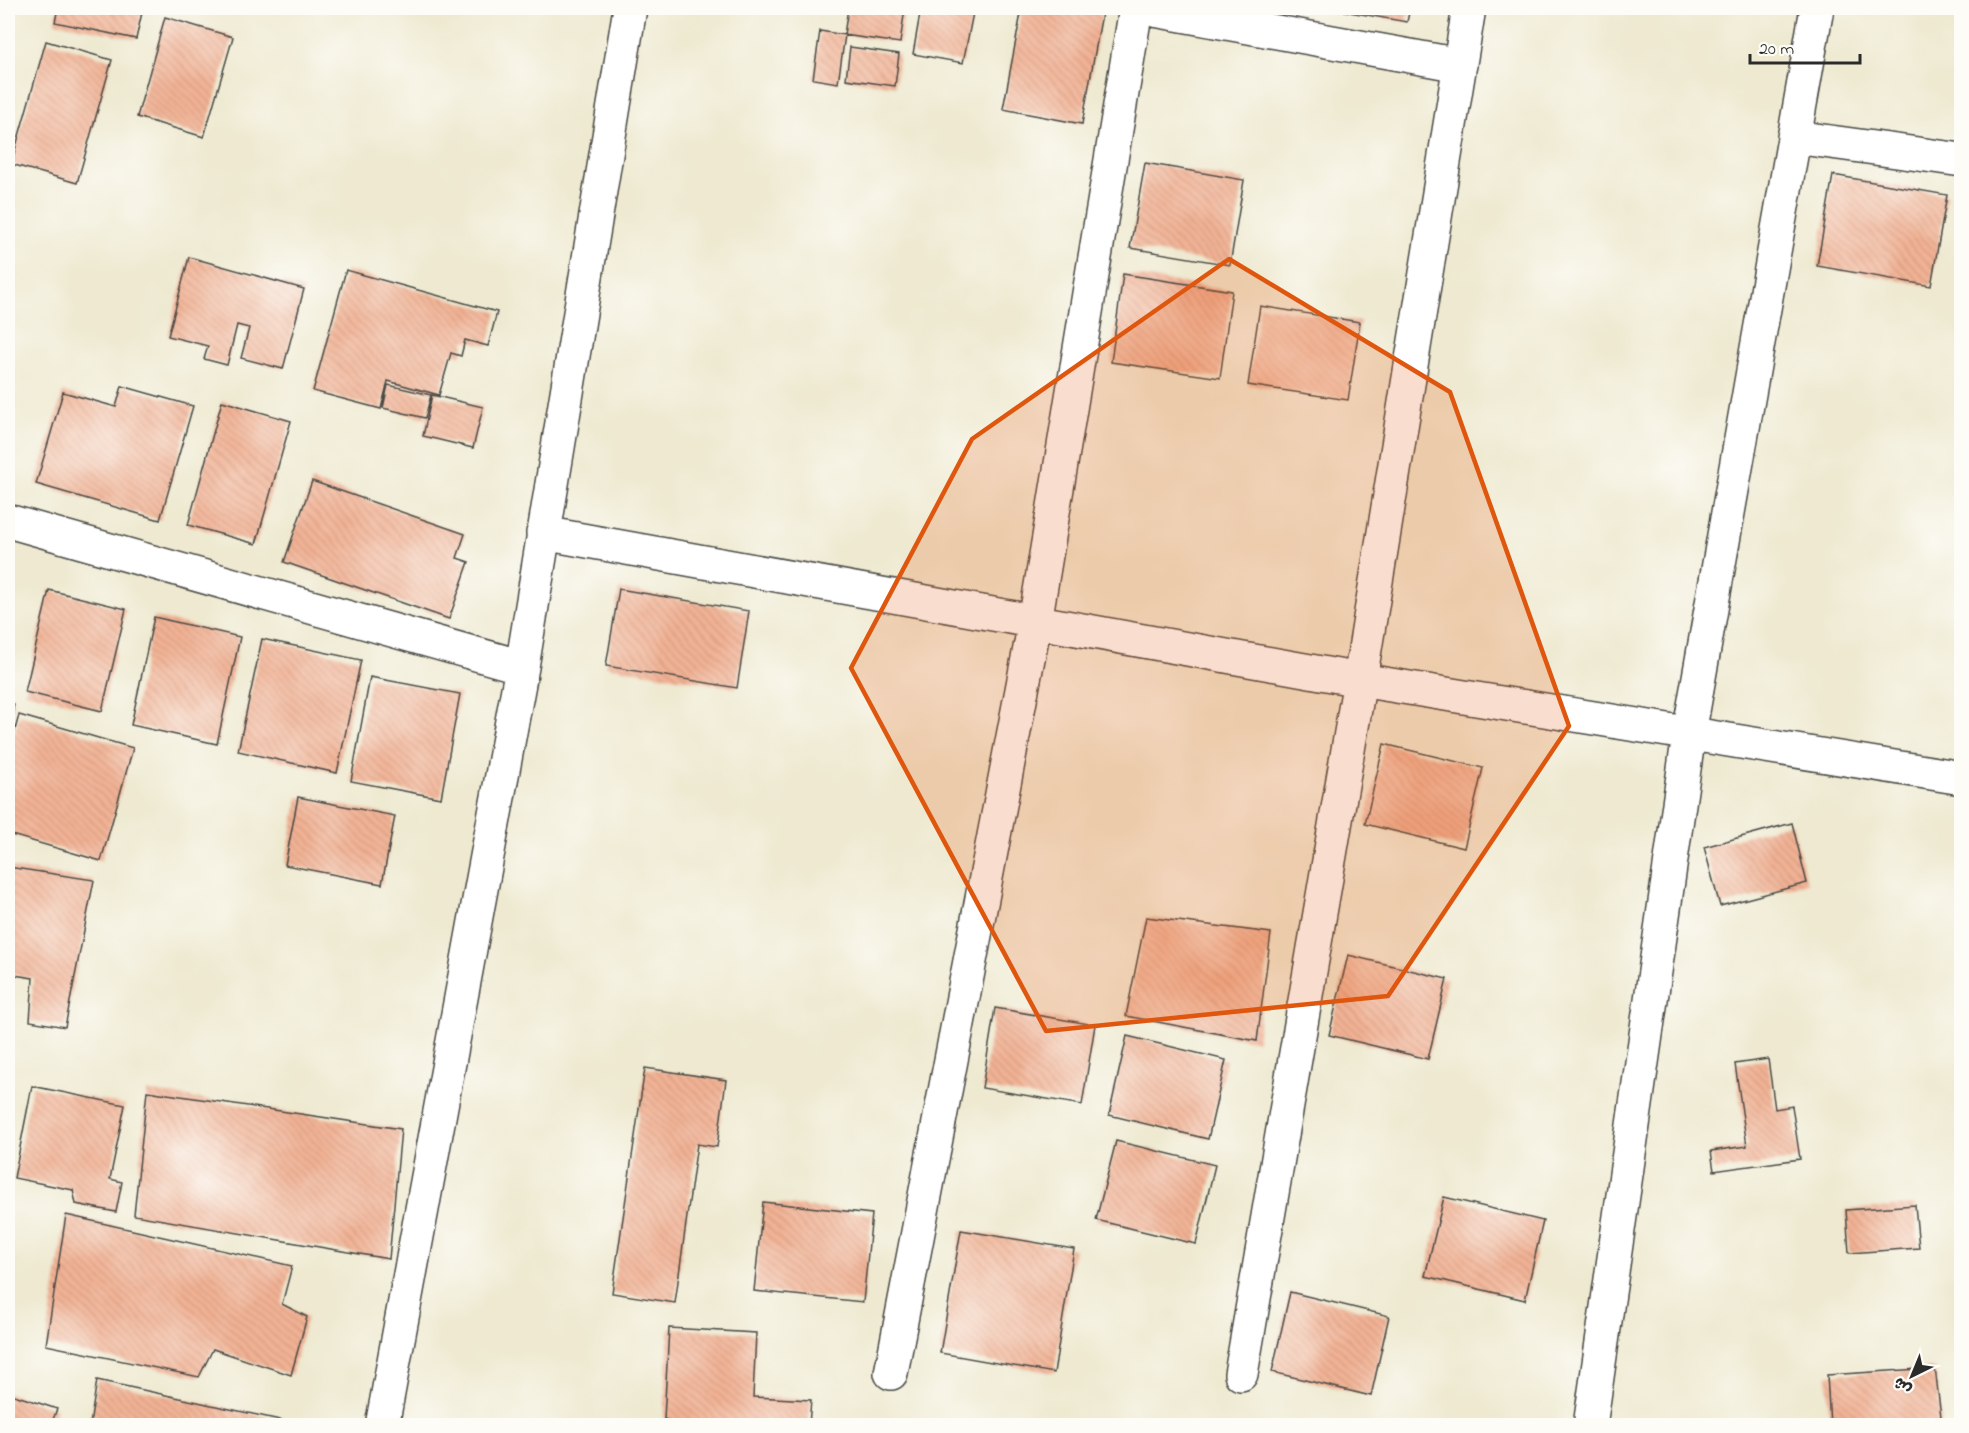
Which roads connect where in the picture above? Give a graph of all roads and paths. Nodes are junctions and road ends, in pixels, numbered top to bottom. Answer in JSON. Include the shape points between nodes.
{"nodes":[{"id":1,"x":630,"y":8,"type":"edge"},
{"id":2,"x":1136,"y":8,"type":"edge"},
{"id":3,"x":1143,"y":8,"type":"edge"},
{"id":4,"x":1469,"y":8,"type":"edge"},
{"id":5,"x":1816,"y":8,"type":"edge"},
{"id":6,"x":1460,"y":64,"type":"junction"},
{"id":7,"x":1794,"y":137,"type":"junction"},
{"id":8,"x":1962,"y":160,"type":"edge"},
{"id":9,"x":8,"y":521,"type":"edge"},
{"id":10,"x":543,"y":534,"type":"junction"},
{"id":11,"x":1035,"y":622,"type":"junction"},
{"id":12,"x":522,"y":667,"type":"junction"},
{"id":13,"x":1360,"y":680,"type":"junction"},
{"id":14,"x":1689,"y":734,"type":"junction"},
{"id":15,"x":1962,"y":778,"type":"edge"},
{"id":16,"x":891,"y":1373,"type":"dead end"},
{"id":17,"x":1241,"y":1374,"type":"dead end"},
{"id":18,"x":382,"y":1425,"type":"edge"},
{"id":19,"x":1590,"y":1425,"type":"edge"}],
"edges":[{"from":1,"to":10,"type":"street"},
{"from":2,"to":11,"type":"street"},
{"from":3,"to":6,"type":"street"},
{"from":4,"to":6,"type":"street"},
{"from":5,"to":7,"type":"street"},
{"from":6,"to":13,"type":"street"},
{"from":7,"to":8,"type":"street"},
{"from":7,"to":14,"type":"street"},
{"from":9,"to":12,"type":"street"},
{"from":10,"to":11,"type":"street"},
{"from":10,"to":12,"type":"street"},
{"from":11,"to":13,"type":"street"},
{"from":11,"to":16,"type":"street"},
{"from":12,"to":18,"type":"street"},
{"from":13,"to":14,"type":"street"},
{"from":13,"to":17,"type":"street"},
{"from":14,"to":15,"type":"street"},
{"from":14,"to":19,"type":"street"}]}
